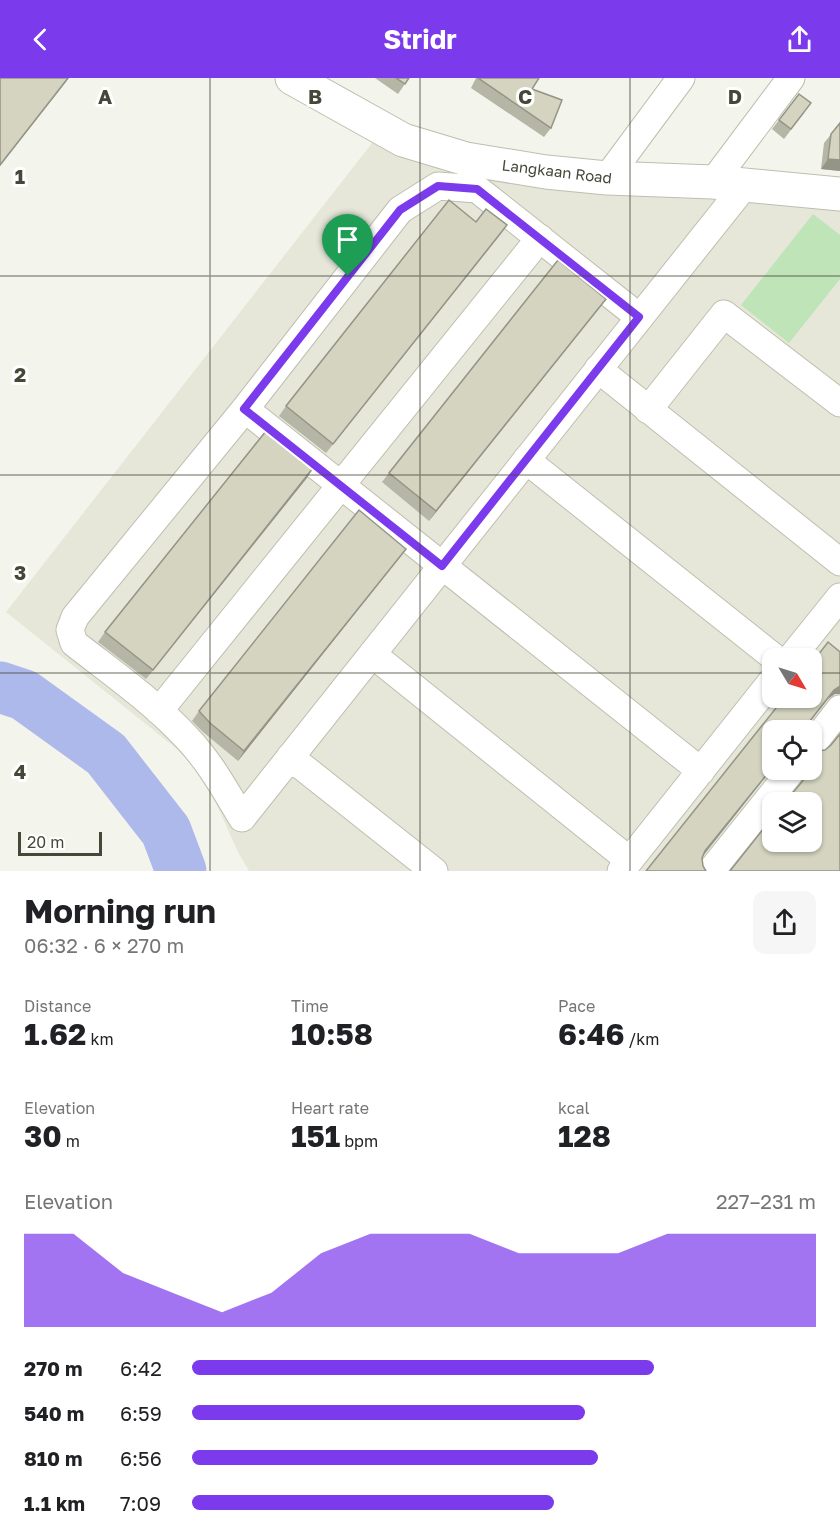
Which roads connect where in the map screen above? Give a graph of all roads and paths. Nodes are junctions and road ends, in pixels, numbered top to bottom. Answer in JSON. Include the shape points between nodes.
{"nodes":[{"id":1,"x":292,"y":78,"type":"edge"},
{"id":2,"x":681,"y":78,"type":"edge"},
{"id":3,"x":791,"y":78,"type":"edge"},
{"id":4,"x":607,"y":178,"type":"junction"},
{"id":5,"x":729,"y":183,"type":"junction"},
{"id":6,"x":840,"y":194,"type":"edge"},
{"id":7,"x":540,"y":238,"type":"junction"},
{"id":8,"x":639,"y":317,"type":"junction"},
{"id":9,"x":598,"y":369,"type":"junction"},
{"id":10,"x":837,"y":395,"type":"edge"},
{"id":11,"x":244,"y":409,"type":"junction"},
{"id":12,"x":648,"y":410,"type":"junction"},
{"id":13,"x":526,"y":460,"type":"junction"},
{"id":14,"x":341,"y":486,"type":"junction"},
{"id":15,"x":840,"y":562,"type":"edge"},
{"id":16,"x":442,"y":566,"type":"junction"},
{"id":17,"x":840,"y":597,"type":"edge"},
{"id":18,"x":762,"y":648,"type":"edge"},
{"id":19,"x":799,"y":648,"type":"edge"},
{"id":20,"x":372,"y":654,"type":"junction"},
{"id":21,"x":762,"y":694,"type":"edge"},
{"id":22,"x":840,"y":709,"type":"edge"},
{"id":23,"x":159,"y":711,"type":"junction"},
{"id":24,"x":822,"y":732,"type":"edge"},
{"id":25,"x":290,"y":757,"type":"junction"},
{"id":26,"x":701,"y":771,"type":"junction"},
{"id":27,"x":784,"y":780,"type":"edge"},
{"id":28,"x":625,"y":866,"type":"edge"},
{"id":29,"x":434,"y":871,"type":"edge"},
{"id":30,"x":711,"y":871,"type":"edge"}],
"edges":[{"from":1,"to":4,"type":"street","name":"Langkaan Road","via":[[403,140],[466,159]]},
{"from":2,"to":4,"type":"street"},
{"from":3,"to":5,"type":"street"},
{"from":4,"to":5,"type":"street","name":"Langkaan Road"},
{"from":5,"to":6,"type":"street","name":"Langkaan Road"},
{"from":5,"to":8,"type":"street"},
{"from":7,"to":8,"type":"street"},
{"from":7,"to":11,"type":"street","via":[[477,189],[438,186],[400,210]]},
{"from":7,"to":14,"type":"street"},
{"from":8,"to":9,"type":"street"},
{"from":9,"to":12,"type":"street"},
{"from":9,"to":13,"type":"street"},
{"from":10,"to":12,"type":"street","via":[[724,314]]},
{"from":11,"to":14,"type":"street"},
{"from":11,"to":23,"type":"street","via":[[75,617],[70,630],[74,643]]},
{"from":12,"to":15,"type":"street"},
{"from":13,"to":16,"type":"street"},
{"from":13,"to":18,"type":"street"},
{"from":14,"to":16,"type":"street"},
{"from":14,"to":23,"type":"street"},
{"from":16,"to":20,"type":"street"},
{"from":16,"to":26,"type":"street"},
{"from":17,"to":19,"type":"street"},
{"from":20,"to":25,"type":"street"},
{"from":20,"to":28,"type":"street"},
{"from":21,"to":26,"type":"street"},
{"from":22,"to":24,"type":"street"},
{"from":23,"to":25,"type":"street","via":[[215,772],[242,818]]},
{"from":25,"to":29,"type":"street"},
{"from":26,"to":28,"type":"street"},
{"from":27,"to":30,"type":"street"}]}
